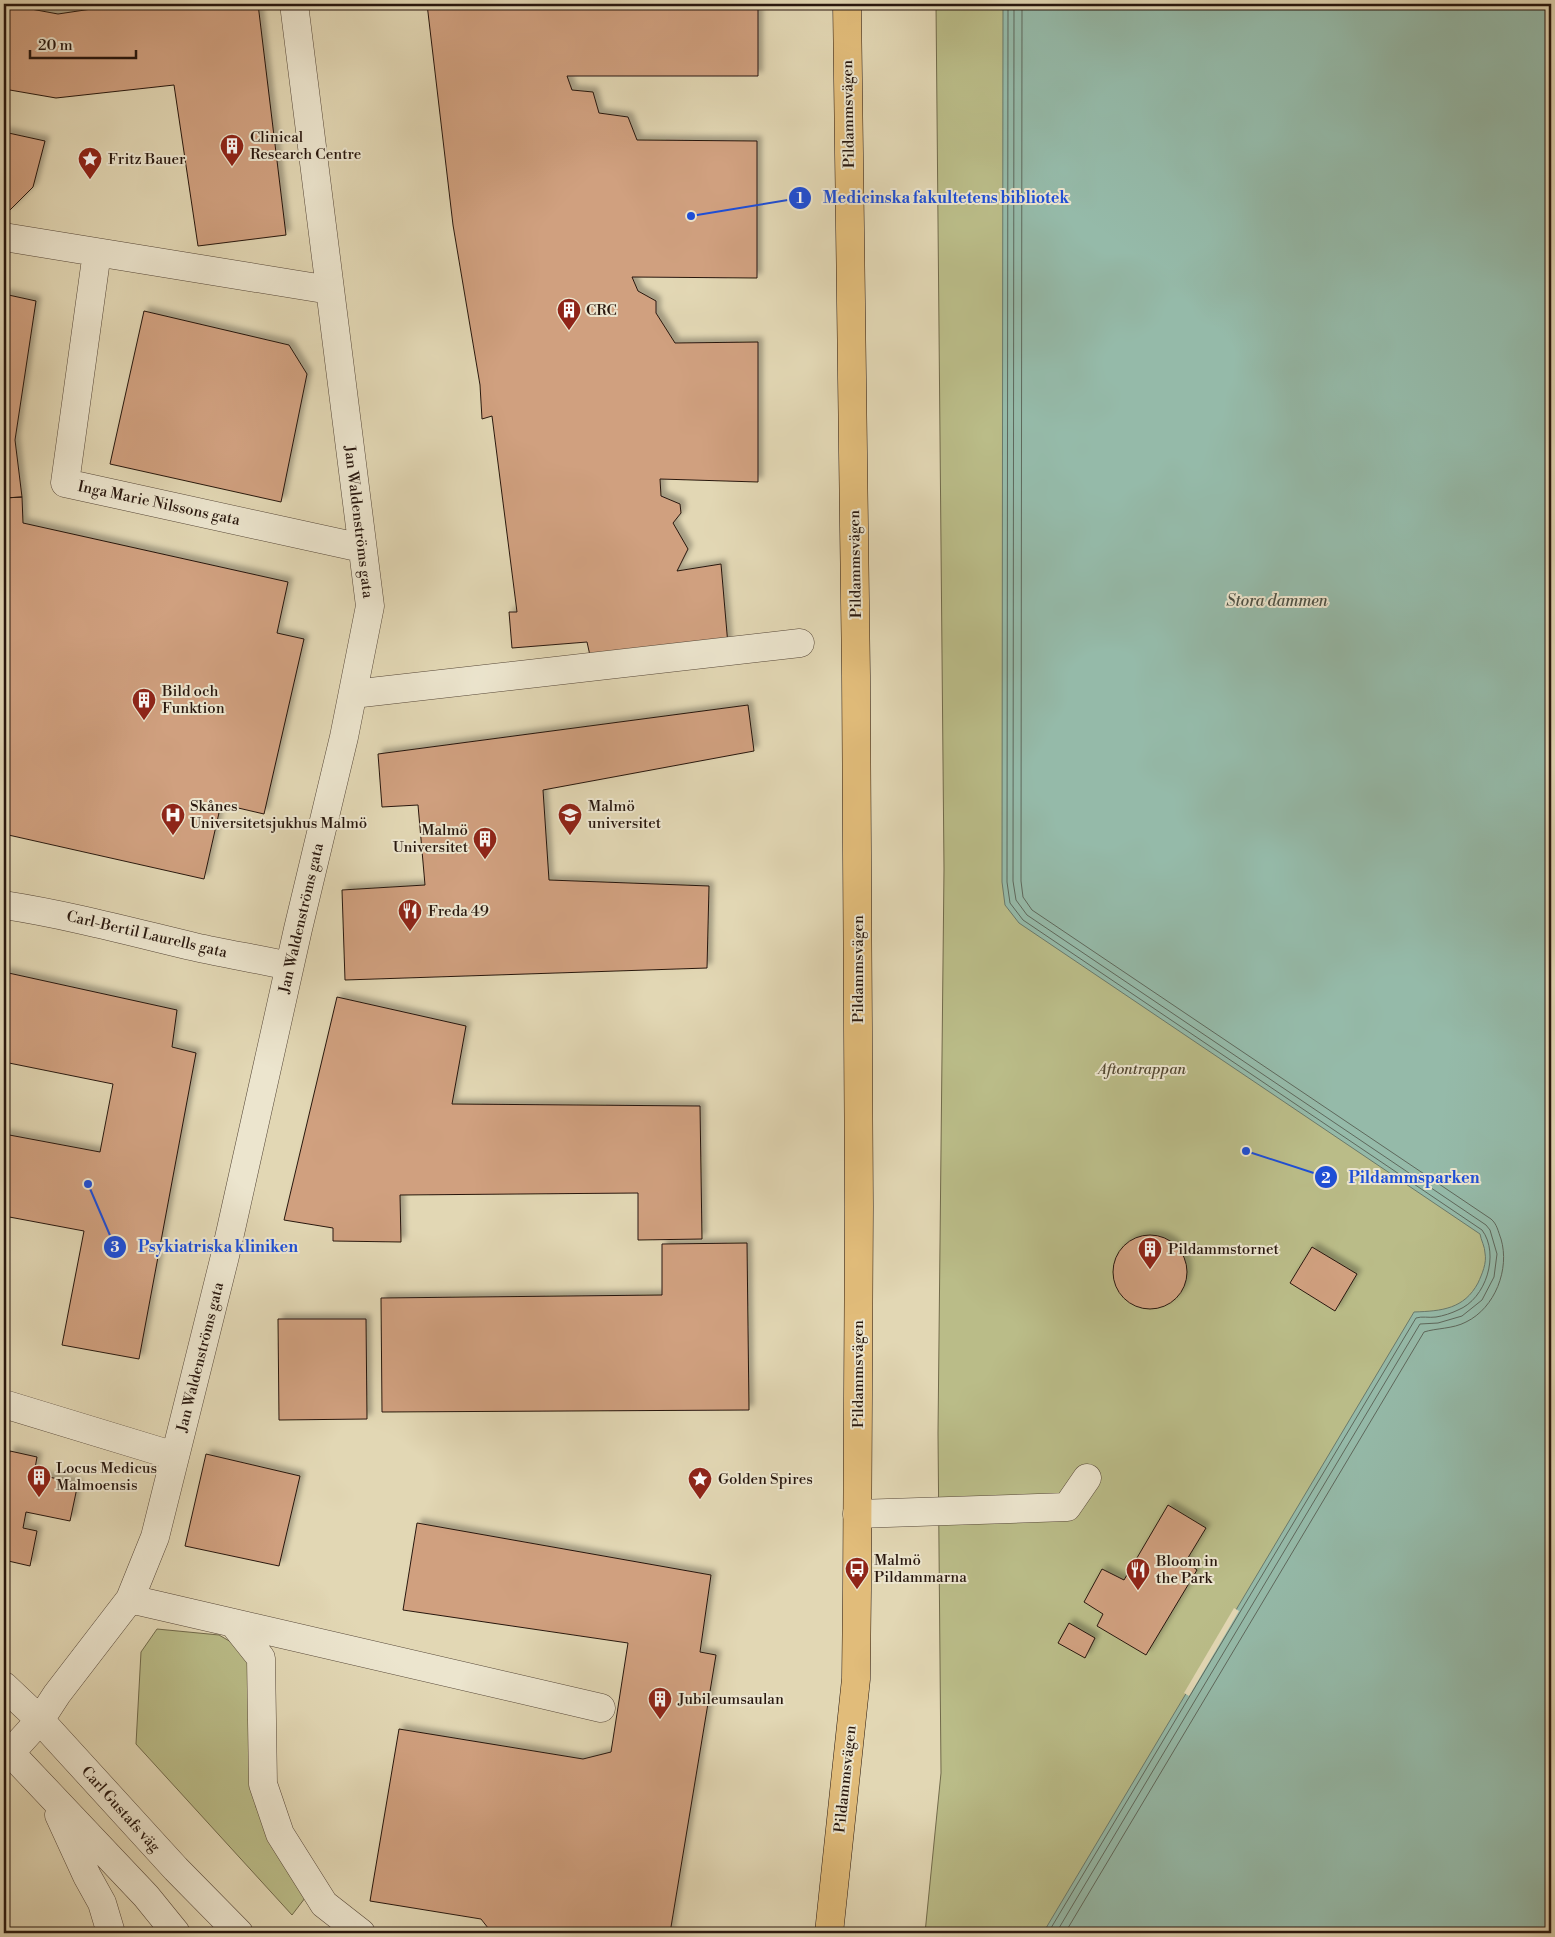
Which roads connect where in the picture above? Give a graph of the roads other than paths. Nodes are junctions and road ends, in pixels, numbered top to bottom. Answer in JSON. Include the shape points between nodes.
{"nodes":[{"id":1,"x":294,"y":4,"type":"edge"},
{"id":2,"x":847,"y":4,"type":"edge"},
{"id":3,"x":4,"y":237,"type":"edge"},
{"id":4,"x":98,"y":252,"type":"junction"},
{"id":5,"x":330,"y":290,"type":"junction"},
{"id":6,"x":362,"y":548,"type":"junction"},
{"id":7,"x":800,"y":643,"type":"dead end"},
{"id":8,"x":353,"y":694,"type":"junction"},
{"id":9,"x":4,"y":905,"type":"edge"},
{"id":10,"x":289,"y":966,"type":"junction"},
{"id":11,"x":4,"y":1404,"type":"edge"},
{"id":12,"x":175,"y":1456,"type":"junction"},
{"id":13,"x":1087,"y":1478,"type":"dead end"},
{"id":14,"x":857,"y":1514,"type":"junction"},
{"id":15,"x":130,"y":1599,"type":"junction"},
{"id":16,"x":233,"y":1623,"type":"junction"},
{"id":17,"x":4,"y":1686,"type":"edge"},
{"id":18,"x":601,"y":1708,"type":"dead end"},
{"id":19,"x":40,"y":1720,"type":"junction"},
{"id":20,"x":7,"y":1749,"type":"edge"},
{"id":21,"x":49,"y":1793,"type":"junction"},
{"id":22,"x":111,"y":1933,"type":"edge"},
{"id":23,"x":176,"y":1933,"type":"edge"},
{"id":24,"x":239,"y":1933,"type":"edge"},
{"id":25,"x":361,"y":1933,"type":"edge"},
{"id":26,"x":829,"y":1933,"type":"edge"}],
"edges":[{"from":1,"to":5,"type":"street","name":"Jan Waldenströms gata"},
{"from":2,"to":14,"type":"main road","name":"Pildammsvägen","via":[[856,685]]},
{"from":3,"to":4,"type":"street"},
{"from":4,"to":5,"type":"street"},
{"from":4,"to":6,"type":"street","name":"Inga Marie Nilssons gata","via":[[65,483]]},
{"from":5,"to":6,"type":"street","name":"Jan Waldenströms gata"},
{"from":6,"to":8,"type":"street","name":"Jan Waldenströms gata","via":[[370,606]]},
{"from":7,"to":8,"type":"street"},
{"from":8,"to":10,"type":"street","name":"Jan Waldenströms gata"},
{"from":9,"to":10,"type":"street","name":"Carl-Bertil Laurells gata"},
{"from":10,"to":12,"type":"street","name":"Jan Waldenströms gata","via":[[225,1256]]},
{"from":11,"to":12,"type":"street"},
{"from":12,"to":15,"type":"street","name":"Jan Waldenströms gata","via":[[155,1537]]},
{"from":13,"to":14,"type":"street","via":[[1067,1507]]},
{"from":14,"to":26,"type":"main road","name":"Pildammsvägen","via":[[856,1679]]},
{"from":15,"to":16,"type":"street"},
{"from":15,"to":19,"type":"street","name":"Jan Waldenströms gata","via":[[56,1694]]},
{"from":16,"to":18,"type":"street"},
{"from":16,"to":25,"type":"street","via":[[261,1658],[263,1784],[280,1834],[324,1904]]},
{"from":17,"to":19,"type":"street","name":"Carl Gustafs väg"},
{"from":19,"to":20,"type":"street","name":"Jan Waldenströms gata"},
{"from":19,"to":24,"type":"street","name":"Carl Gustafs väg"},
{"from":20,"to":21,"type":"street"},
{"from":21,"to":22,"type":"street","via":[[102,1903]]},
{"from":21,"to":23,"type":"street","via":[[146,1896]]}]}
